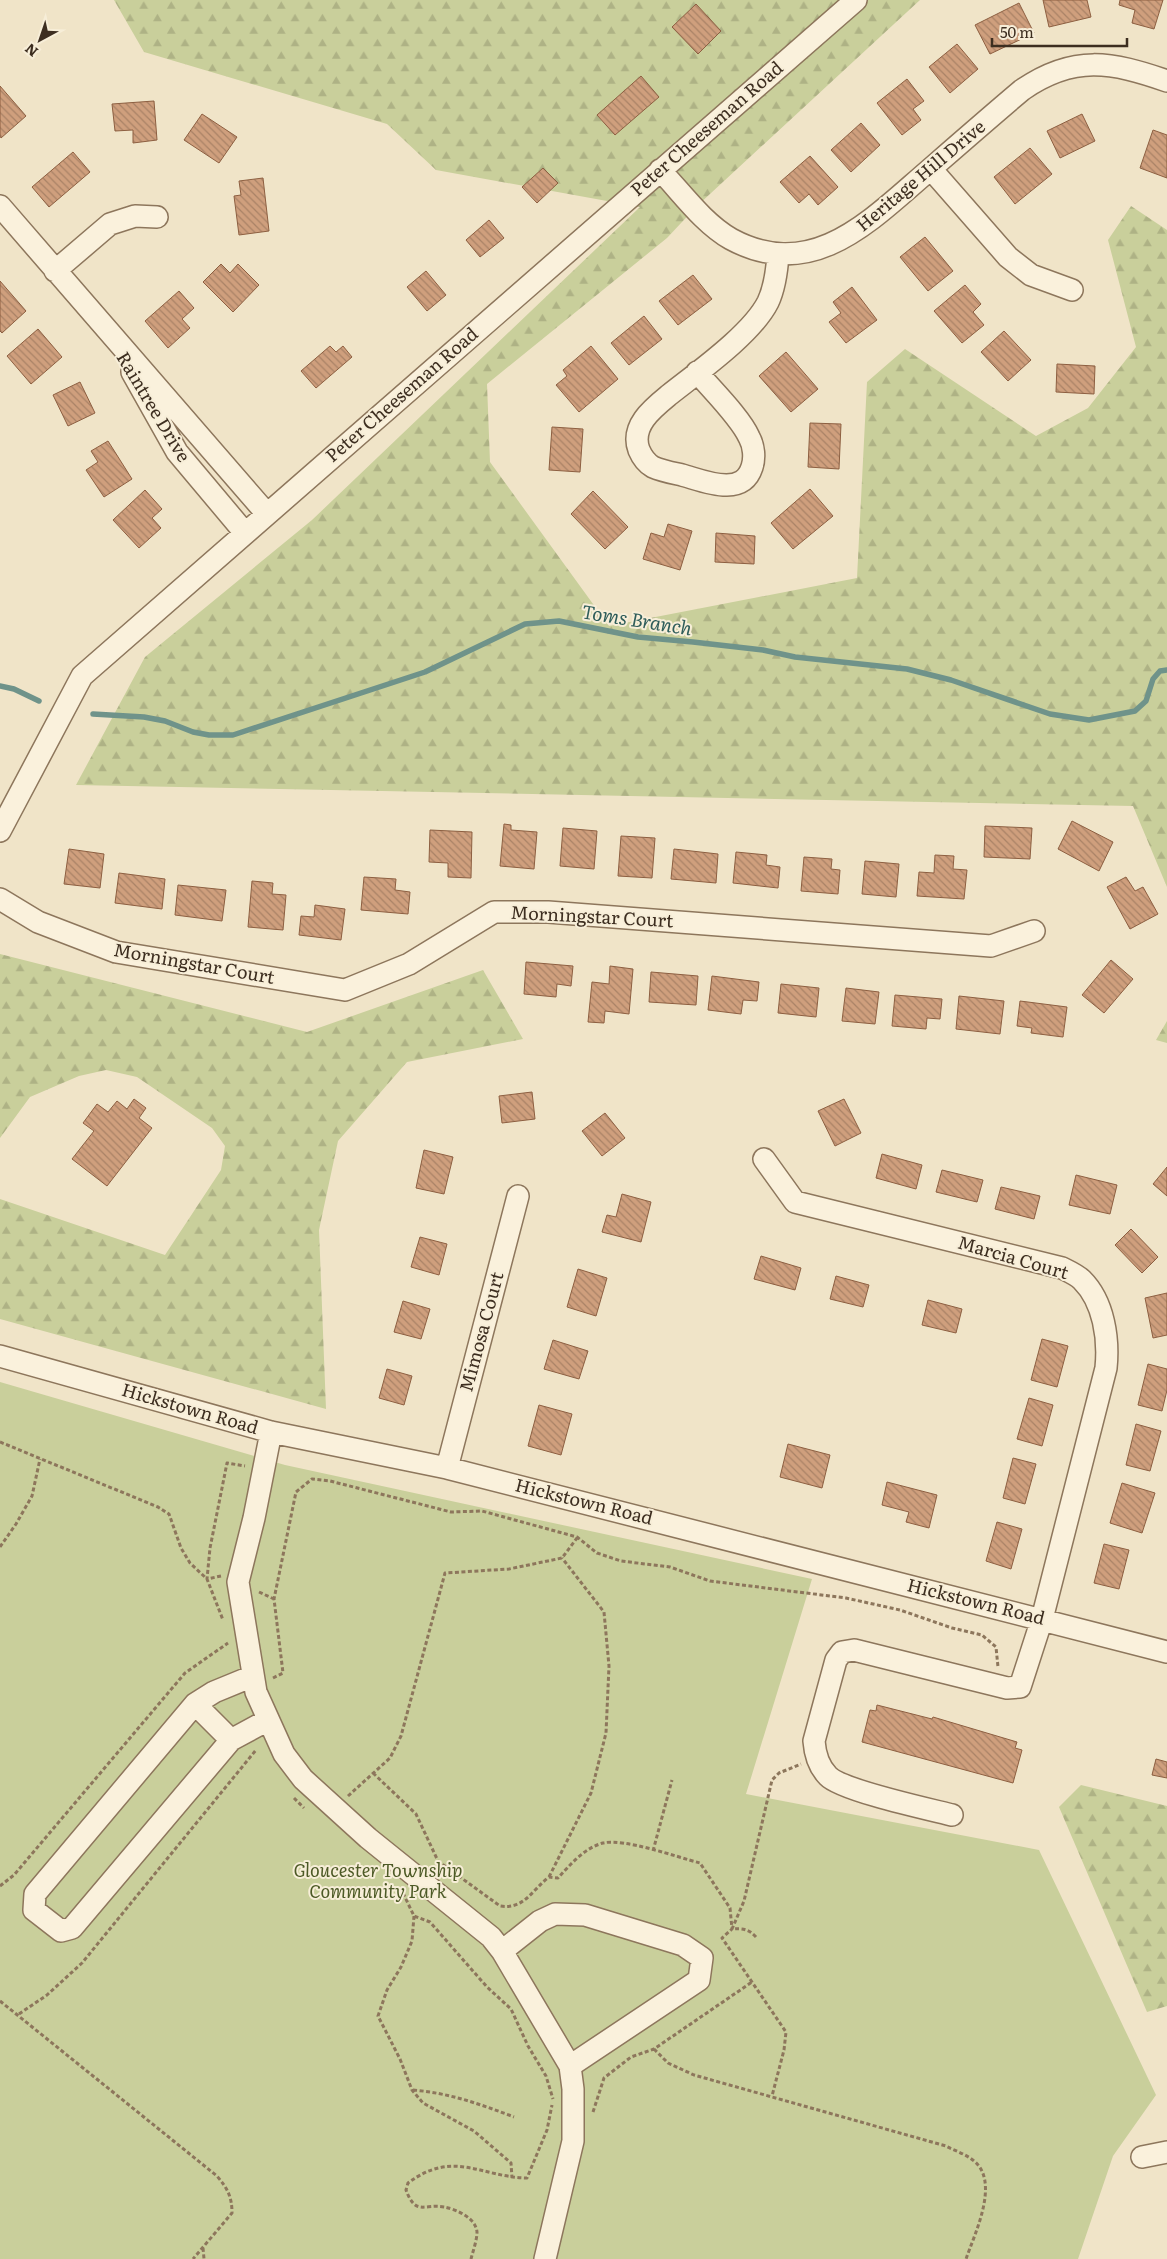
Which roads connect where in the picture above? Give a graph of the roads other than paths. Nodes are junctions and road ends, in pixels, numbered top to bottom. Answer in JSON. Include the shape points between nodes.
{"nodes":[{"id":1,"x":856,"y":0,"type":"edge"},
{"id":2,"x":1167,"y":81,"type":"edge"},
{"id":3,"x":931,"y":169,"type":"junction"},
{"id":4,"x":660,"y":170,"type":"junction"},
{"id":5,"x":0,"y":206,"type":"edge"},
{"id":6,"x":156,"y":217,"type":"dead end"},
{"id":7,"x":778,"y":254,"type":"junction"},
{"id":8,"x":55,"y":270,"type":"junction"},
{"id":9,"x":1072,"y":290,"type":"dead end"},
{"id":10,"x":102,"y":325,"type":"junction"},
{"id":11,"x":697,"y":372,"type":"junction"},
{"id":12,"x":267,"y":514,"type":"junction"},
{"id":13,"x":245,"y":534,"type":"junction"},
{"id":14,"x":0,"y":831,"type":"edge"},
{"id":15,"x":0,"y":899,"type":"edge"},
{"id":16,"x":1034,"y":931,"type":"dead end"},
{"id":17,"x":764,"y":1159,"type":"dead end"},
{"id":18,"x":518,"y":1196,"type":"dead end"},
{"id":19,"x":0,"y":1356,"type":"edge"},
{"id":20,"x":271,"y":1432,"type":"junction"},
{"id":21,"x":447,"y":1468,"type":"junction"},
{"id":22,"x":1042,"y":1619,"type":"junction"},
{"id":23,"x":1167,"y":1652,"type":"edge"},
{"id":24,"x":254,"y":1684,"type":"junction"},
{"id":25,"x":195,"y":1704,"type":"junction"},
{"id":26,"x":268,"y":1720,"type":"junction"},
{"id":27,"x":231,"y":1740,"type":"junction"},
{"id":28,"x":952,"y":1815,"type":"dead end"},
{"id":29,"x":502,"y":1951,"type":"junction"},
{"id":30,"x":570,"y":2066,"type":"junction"},
{"id":31,"x":1167,"y":2152,"type":"edge"},
{"id":32,"x":1142,"y":2157,"type":"dead end"},
{"id":33,"x":545,"y":2259,"type":"edge"}],
"edges":[{"from":1,"to":4,"type":"street","name":"Peter Cheeseman Road"},
{"from":2,"to":3,"type":"street","name":"Heritage Hill Drive","via":[[1110,64],[1061,71],[1022,90]]},
{"from":3,"to":7,"type":"street","name":"Heritage Hill Drive","via":[[849,236],[815,250]]},
{"from":3,"to":9,"type":"street","via":[[1008,258],[1031,275]]},
{"from":4,"to":7,"type":"street","name":"Heritage Hill Drive","via":[[720,232],[752,248]]},
{"from":4,"to":12,"type":"street","name":"Peter Cheeseman Road"},
{"from":5,"to":8,"type":"street","name":"Raintree Drive"},
{"from":6,"to":8,"type":"street","via":[[134,216],[110,224]]},
{"from":7,"to":11,"type":"street","via":[[771,294],[762,311]]},
{"from":8,"to":10,"type":"street","name":"Raintree Drive"},
{"from":10,"to":12,"type":"street","name":"Raintree Drive"},
{"from":10,"to":13,"type":"street","name":"Raintree Drive","via":[[177,452]]},
{"from":11,"to":11,"type":"street","via":[[650,411],[639,427],[637,444],[642,457],[652,467],[719,485],[735,484],[752,469],[750,437]]},
{"from":12,"to":13,"type":"street","name":"Peter Cheeseman Road"},
{"from":13,"to":14,"type":"street","name":"Peter Cheeseman Road","via":[[82,676]]},
{"from":15,"to":16,"type":"street","name":"Morningstar Court","via":[[38,922],[116,952],[345,990],[410,964],[494,912],[548,912],[991,946]]},
{"from":17,"to":22,"type":"street","name":"Marcia Court","via":[[795,1202],[1062,1268],[1082,1279],[1093,1295],[1108,1343],[1106,1368]]},
{"from":18,"to":21,"type":"street","name":"Mimosa Court"},
{"from":19,"to":20,"type":"street","name":"Hickstown Road"},
{"from":20,"to":21,"type":"street","name":"Hickstown Road"},
{"from":20,"to":24,"type":"street","via":[[238,1582]]},
{"from":21,"to":22,"type":"street","name":"Hickstown Road"},
{"from":22,"to":23,"type":"street","name":"Hickstown Road"},
{"from":22,"to":28,"type":"street","name":"Marcia Court","via":[[1020,1687],[854,1650],[842,1652],[836,1660],[814,1741],[818,1759],[829,1777],[839,1784]]},
{"from":24,"to":25,"type":"street","via":[[214,1692]]},
{"from":24,"to":26,"type":"street"},
{"from":25,"to":27,"type":"street"},
{"from":25,"to":27,"type":"street","via":[[35,1894],[34,1910],[61,1931],[72,1928]]},
{"from":26,"to":27,"type":"street"},
{"from":26,"to":29,"type":"street","via":[[284,1754],[303,1779],[334,1809],[491,1937]]},
{"from":29,"to":30,"type":"street"},
{"from":29,"to":30,"type":"street","via":[[540,1921],[555,1914],[585,1915],[683,1944],[702,1958],[698,1980]]},
{"from":30,"to":33,"type":"street","via":[[574,2141]]},
{"from":31,"to":32,"type":"street"}]}
